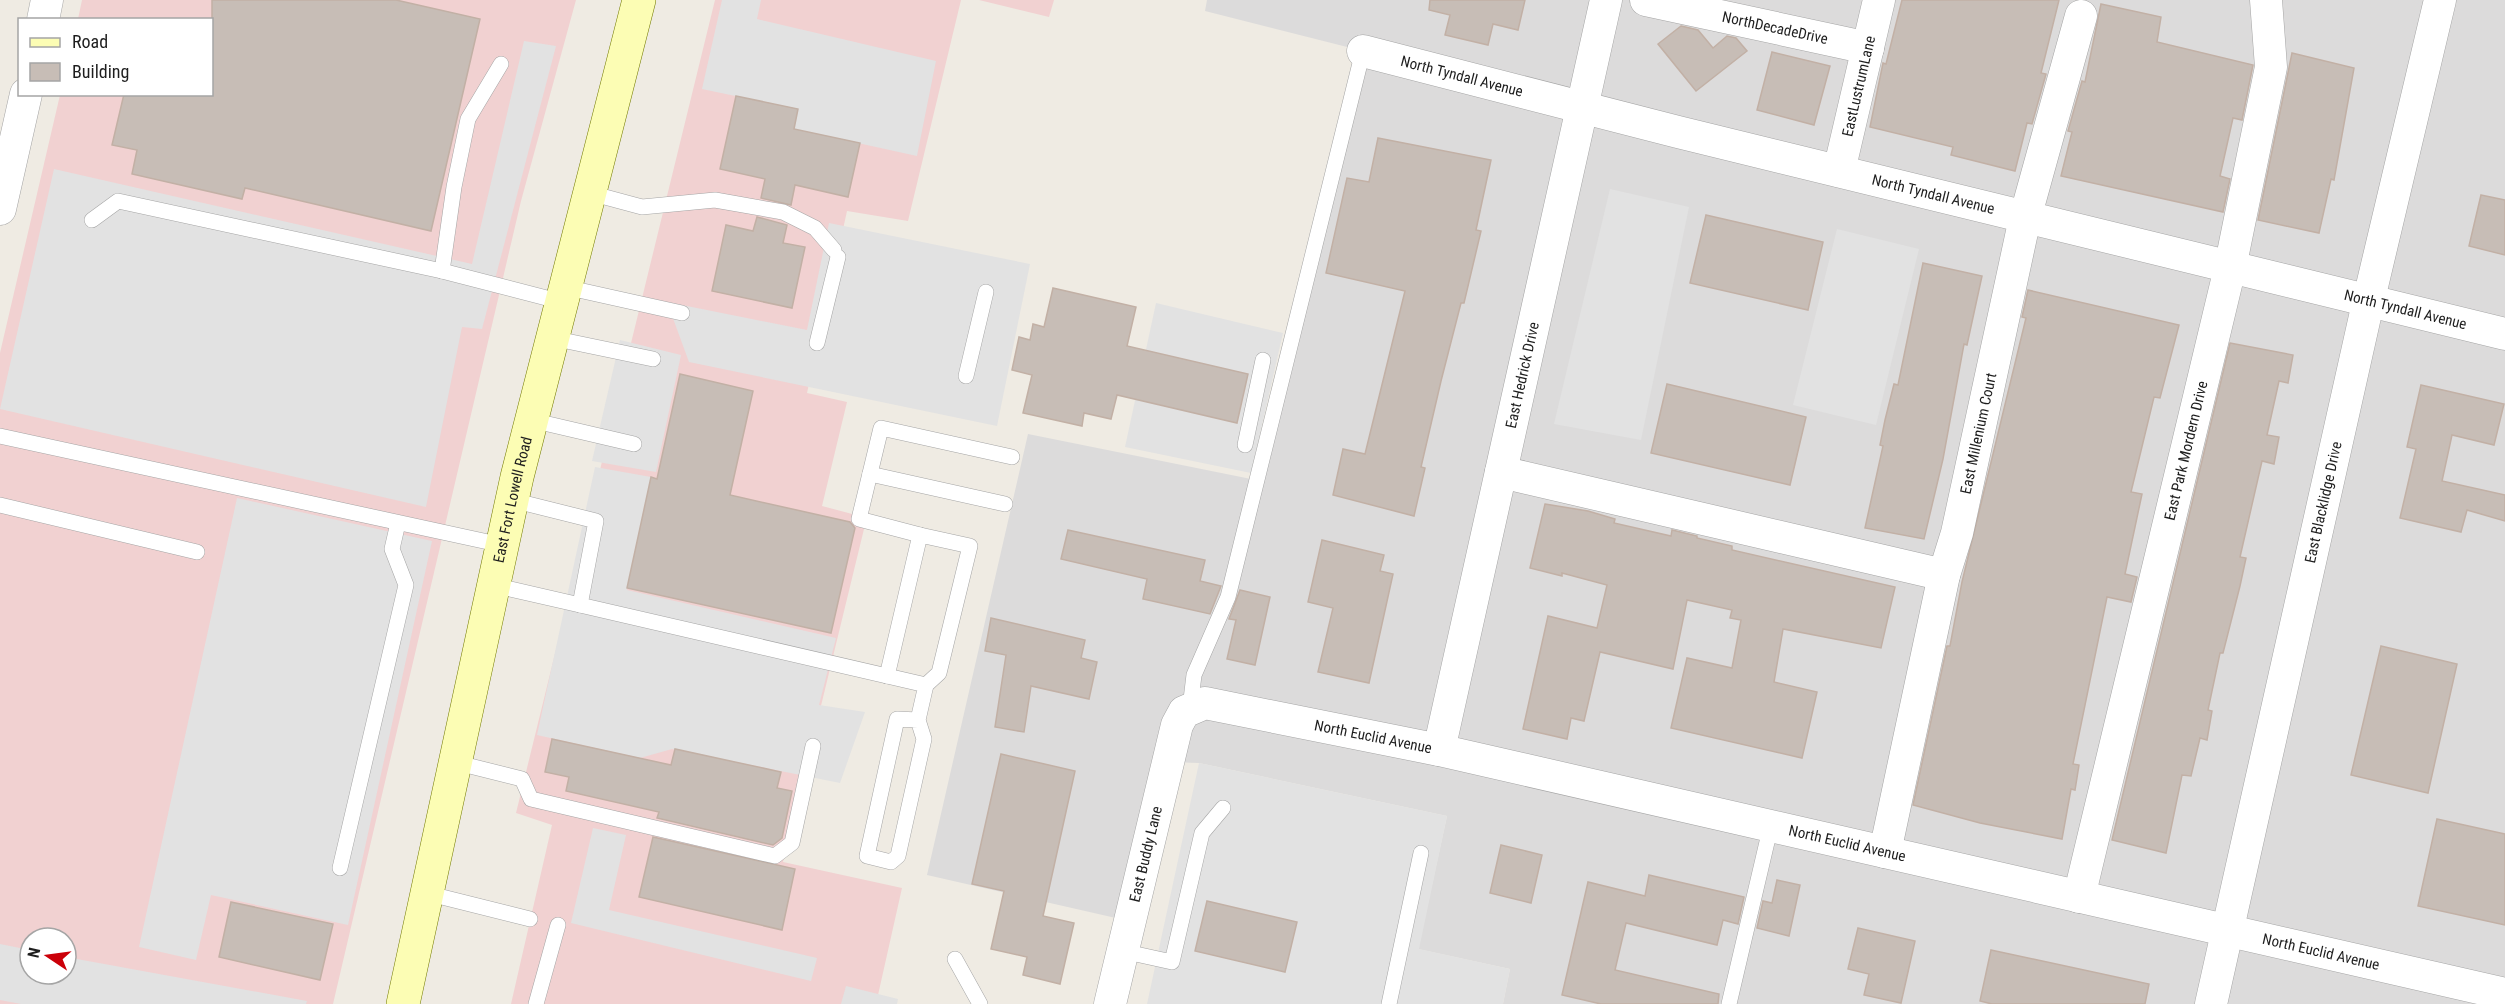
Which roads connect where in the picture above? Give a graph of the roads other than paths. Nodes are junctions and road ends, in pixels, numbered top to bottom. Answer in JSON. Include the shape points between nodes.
{"nodes":[{"id":1,"x":47,"y":0,"type":"edge"},
{"id":2,"x":1606,"y":0,"type":"edge"},
{"id":3,"x":1646,"y":0,"type":"edge"},
{"id":4,"x":1879,"y":0,"type":"edge"},
{"id":5,"x":2266,"y":0,"type":"edge"},
{"id":6,"x":2440,"y":0,"type":"edge"},
{"id":7,"x":634,"y":1,"type":"edge"},
{"id":8,"x":2081,"y":16,"type":"dead end"},
{"id":9,"x":43,"y":18,"type":"edge"},
{"id":10,"x":1868,"y":48,"type":"junction"},
{"id":11,"x":1363,"y":51,"type":"joint"},
{"id":12,"x":501,"y":64,"type":"dead end"},
{"id":13,"x":26,"y":96,"type":"edge"},
{"id":14,"x":1581,"y":108,"type":"junction"},
{"id":15,"x":1839,"y":171,"type":"junction"},
{"id":16,"x":590,"y":193,"type":"junction"},
{"id":17,"x":0,"y":209,"type":"edge"},
{"id":18,"x":2025,"y":218,"type":"junction"},
{"id":19,"x":92,"y":220,"type":"dead end"},
{"id":20,"x":2230,"y":268,"type":"junction"},
{"id":21,"x":442,"y":271,"type":"junction"},
{"id":22,"x":986,"y":292,"type":"dead end"},
{"id":23,"x":564,"y":295,"type":"junction"},
{"id":24,"x":2368,"y":303,"type":"junction"},
{"id":25,"x":682,"y":313,"type":"dead end"},
{"id":26,"x":2505,"y":334,"type":"edge"},
{"id":27,"x":552,"y":338,"type":"junction"},
{"id":28,"x":818,"y":343,"type":"dead end"},
{"id":29,"x":654,"y":359,"type":"dead end"},
{"id":30,"x":1263,"y":360,"type":"dead end"},
{"id":31,"x":966,"y":376,"type":"dead end"},
{"id":32,"x":531,"y":420,"type":"junction"},
{"id":33,"x":0,"y":435,"type":"edge"},
{"id":34,"x":634,"y":444,"type":"dead end"},
{"id":35,"x":1245,"y":445,"type":"dead end"},
{"id":36,"x":1012,"y":457,"type":"dead end"},
{"id":37,"x":1501,"y":472,"type":"junction"},
{"id":38,"x":870,"y":474,"type":"junction"},
{"id":39,"x":512,"y":500,"type":"junction"},
{"id":40,"x":1005,"y":504,"type":"dead end"},
{"id":41,"x":0,"y":505,"type":"edge"},
{"id":42,"x":398,"y":523,"type":"junction"},
{"id":43,"x":920,"y":535,"type":"junction"},
{"id":44,"x":502,"y":545,"type":"junction"},
{"id":45,"x":197,"y":552,"type":"dead end"},
{"id":46,"x":1944,"y":575,"type":"junction"},
{"id":47,"x":493,"y":585,"type":"junction"},
{"id":48,"x":580,"y":605,"type":"junction"},
{"id":49,"x":887,"y":676,"type":"junction"},
{"id":50,"x":926,"y":685,"type":"junction"},
{"id":51,"x":1190,"y":708,"type":"junction"},
{"id":52,"x":918,"y":720,"type":"junction"},
{"id":53,"x":813,"y":746,"type":"dead end"},
{"id":54,"x":1439,"y":750,"type":"junction"},
{"id":55,"x":454,"y":762,"type":"junction"},
{"id":56,"x":1223,"y":808,"type":"dead end"},
{"id":57,"x":1771,"y":825,"type":"junction"},
{"id":58,"x":1885,"y":852,"type":"junction"},
{"id":59,"x":1421,"y":854,"type":"dead end"},
{"id":60,"x":340,"y":867,"type":"dead end"},
{"id":61,"x":426,"y":893,"type":"junction"},
{"id":62,"x":2079,"y":897,"type":"junction"},
{"id":63,"x":530,"y":919,"type":"dead end"},
{"id":64,"x":558,"y":926,"type":"dead end"},
{"id":65,"x":2227,"y":932,"type":"junction"},
{"id":66,"x":1122,"y":951,"type":"junction"},
{"id":67,"x":955,"y":959,"type":"dead end"},
{"id":68,"x":2505,"y":994,"type":"edge"},
{"id":69,"x":403,"y":1004,"type":"edge"},
{"id":70,"x":536,"y":1004,"type":"edge"},
{"id":71,"x":980,"y":1004,"type":"edge"},
{"id":72,"x":1110,"y":1004,"type":"edge"},
{"id":73,"x":1389,"y":1004,"type":"edge"},
{"id":74,"x":1729,"y":1004,"type":"edge"},
{"id":75,"x":2211,"y":1004,"type":"edge"}],
"edges":[{"from":1,"to":9,"type":"street"},
{"from":2,"to":14,"type":"street","name":"East Hedrick Drive"},
{"from":3,"to":10,"type":"street","name":"NorthDecadeDrive"},
{"from":4,"to":10,"type":"street","name":"EastLustrumLane"},
{"from":5,"to":20,"type":"street","name":"East Park Mordern Drive","via":[[2271,66]]},
{"from":6,"to":24,"type":"street","name":"East Blacklidge Drive"},
{"from":7,"to":16,"type":"main road","name":"East Fort Lowell Road"},
{"from":8,"to":18,"type":"street","name":"East Millenium Court"},
{"from":10,"to":15,"type":"street","name":"EastLustrumLane"},
{"from":11,"to":14,"type":"street","name":"North Tyndall Avenue"},
{"from":11,"to":51,"type":"lane","via":[[1228,597],[1194,675]]},
{"from":12,"to":21,"type":"lane","via":[[468,119]]},
{"from":13,"to":17,"type":"street"},
{"from":14,"to":15,"type":"street","name":"North Tyndall Avenue"},
{"from":14,"to":37,"type":"street","name":"East Hedrick Drive"},
{"from":15,"to":18,"type":"street","name":"North Tyndall Avenue"},
{"from":16,"to":23,"type":"main road","name":"East Fort Lowell Road"},
{"from":16,"to":28,"type":"lane","via":[[642,207],[715,200],[783,212],[815,228],[836,254]]},
{"from":18,"to":20,"type":"street","name":"North Tyndall Avenue"},
{"from":18,"to":46,"type":"street","name":"East Millenium Court","via":[[1957,533]]},
{"from":19,"to":21,"type":"lane","via":[[118,201]]},
{"from":20,"to":24,"type":"street","name":"North Tyndall Avenue"},
{"from":20,"to":62,"type":"street","name":"East Park Mordern Drive"},
{"from":21,"to":23,"type":"lane"},
{"from":22,"to":31,"type":"lane"},
{"from":23,"to":25,"type":"lane"},
{"from":23,"to":27,"type":"main road","name":"East Fort Lowell Road"},
{"from":24,"to":26,"type":"street","name":"North Tyndall Avenue"},
{"from":24,"to":65,"type":"street","name":"East Blacklidge Drive"},
{"from":27,"to":29,"type":"lane"},
{"from":27,"to":32,"type":"main road","name":"East Fort Lowell Road"},
{"from":30,"to":35,"type":"lane"},
{"from":32,"to":34,"type":"lane"},
{"from":32,"to":39,"type":"main road","name":"East Fort Lowell Road"},
{"from":33,"to":42,"type":"lane"},
{"from":36,"to":38,"type":"lane","via":[[881,428]]},
{"from":37,"to":46,"type":"street"},
{"from":37,"to":54,"type":"street","name":"East Hedrick Drive"},
{"from":38,"to":40,"type":"lane"},
{"from":38,"to":43,"type":"lane","via":[[859,519]]},
{"from":39,"to":44,"type":"main road","name":"East Fort Lowell Road"},
{"from":39,"to":48,"type":"lane","via":[[596,521]]},
{"from":41,"to":45,"type":"lane"},
{"from":42,"to":44,"type":"lane"},
{"from":42,"to":60,"type":"lane","via":[[392,549],[406,585]]},
{"from":43,"to":49,"type":"lane"},
{"from":43,"to":50,"type":"lane","via":[[970,546],[939,673]]},
{"from":44,"to":47,"type":"main road","name":"East Fort Lowell Road"},
{"from":46,"to":58,"type":"street","name":"East Millenium Court"},
{"from":47,"to":48,"type":"lane"},
{"from":47,"to":55,"type":"main road","name":"East Fort Lowell Road"},
{"from":48,"to":49,"type":"lane"},
{"from":49,"to":50,"type":"lane"},
{"from":50,"to":52,"type":"lane"},
{"from":51,"to":54,"type":"street","name":"North Euclid Avenue","via":[[1205,703],[1224,705]]},
{"from":51,"to":66,"type":"street","name":"East Buddy Lane","via":[[1177,725]]},
{"from":52,"to":52,"type":"lane","via":[[897,720],[867,856],[891,862],[898,856],[924,739]]},
{"from":53,"to":55,"type":"lane","via":[[792,843],[775,856],[531,799],[522,779]]},
{"from":54,"to":57,"type":"street","name":"North Euclid Avenue"},
{"from":55,"to":61,"type":"main road","name":"East Fort Lowell Road"},
{"from":56,"to":66,"type":"lane","via":[[1202,833],[1172,963]]},
{"from":57,"to":58,"type":"street","name":"North Euclid Avenue"},
{"from":57,"to":74,"type":"lane"},
{"from":58,"to":62,"type":"street","name":"North Euclid Avenue"},
{"from":59,"to":73,"type":"lane"},
{"from":61,"to":63,"type":"lane"},
{"from":61,"to":69,"type":"main road","name":"East Fort Lowell Road"},
{"from":62,"to":65,"type":"street","name":"North Euclid Avenue"},
{"from":64,"to":70,"type":"lane"},
{"from":65,"to":68,"type":"street","name":"North Euclid Avenue"},
{"from":65,"to":75,"type":"street","name":"East Blacklidge Drive"},
{"from":66,"to":72,"type":"street","name":"East Buddy Lane"},
{"from":67,"to":71,"type":"lane"}]}
